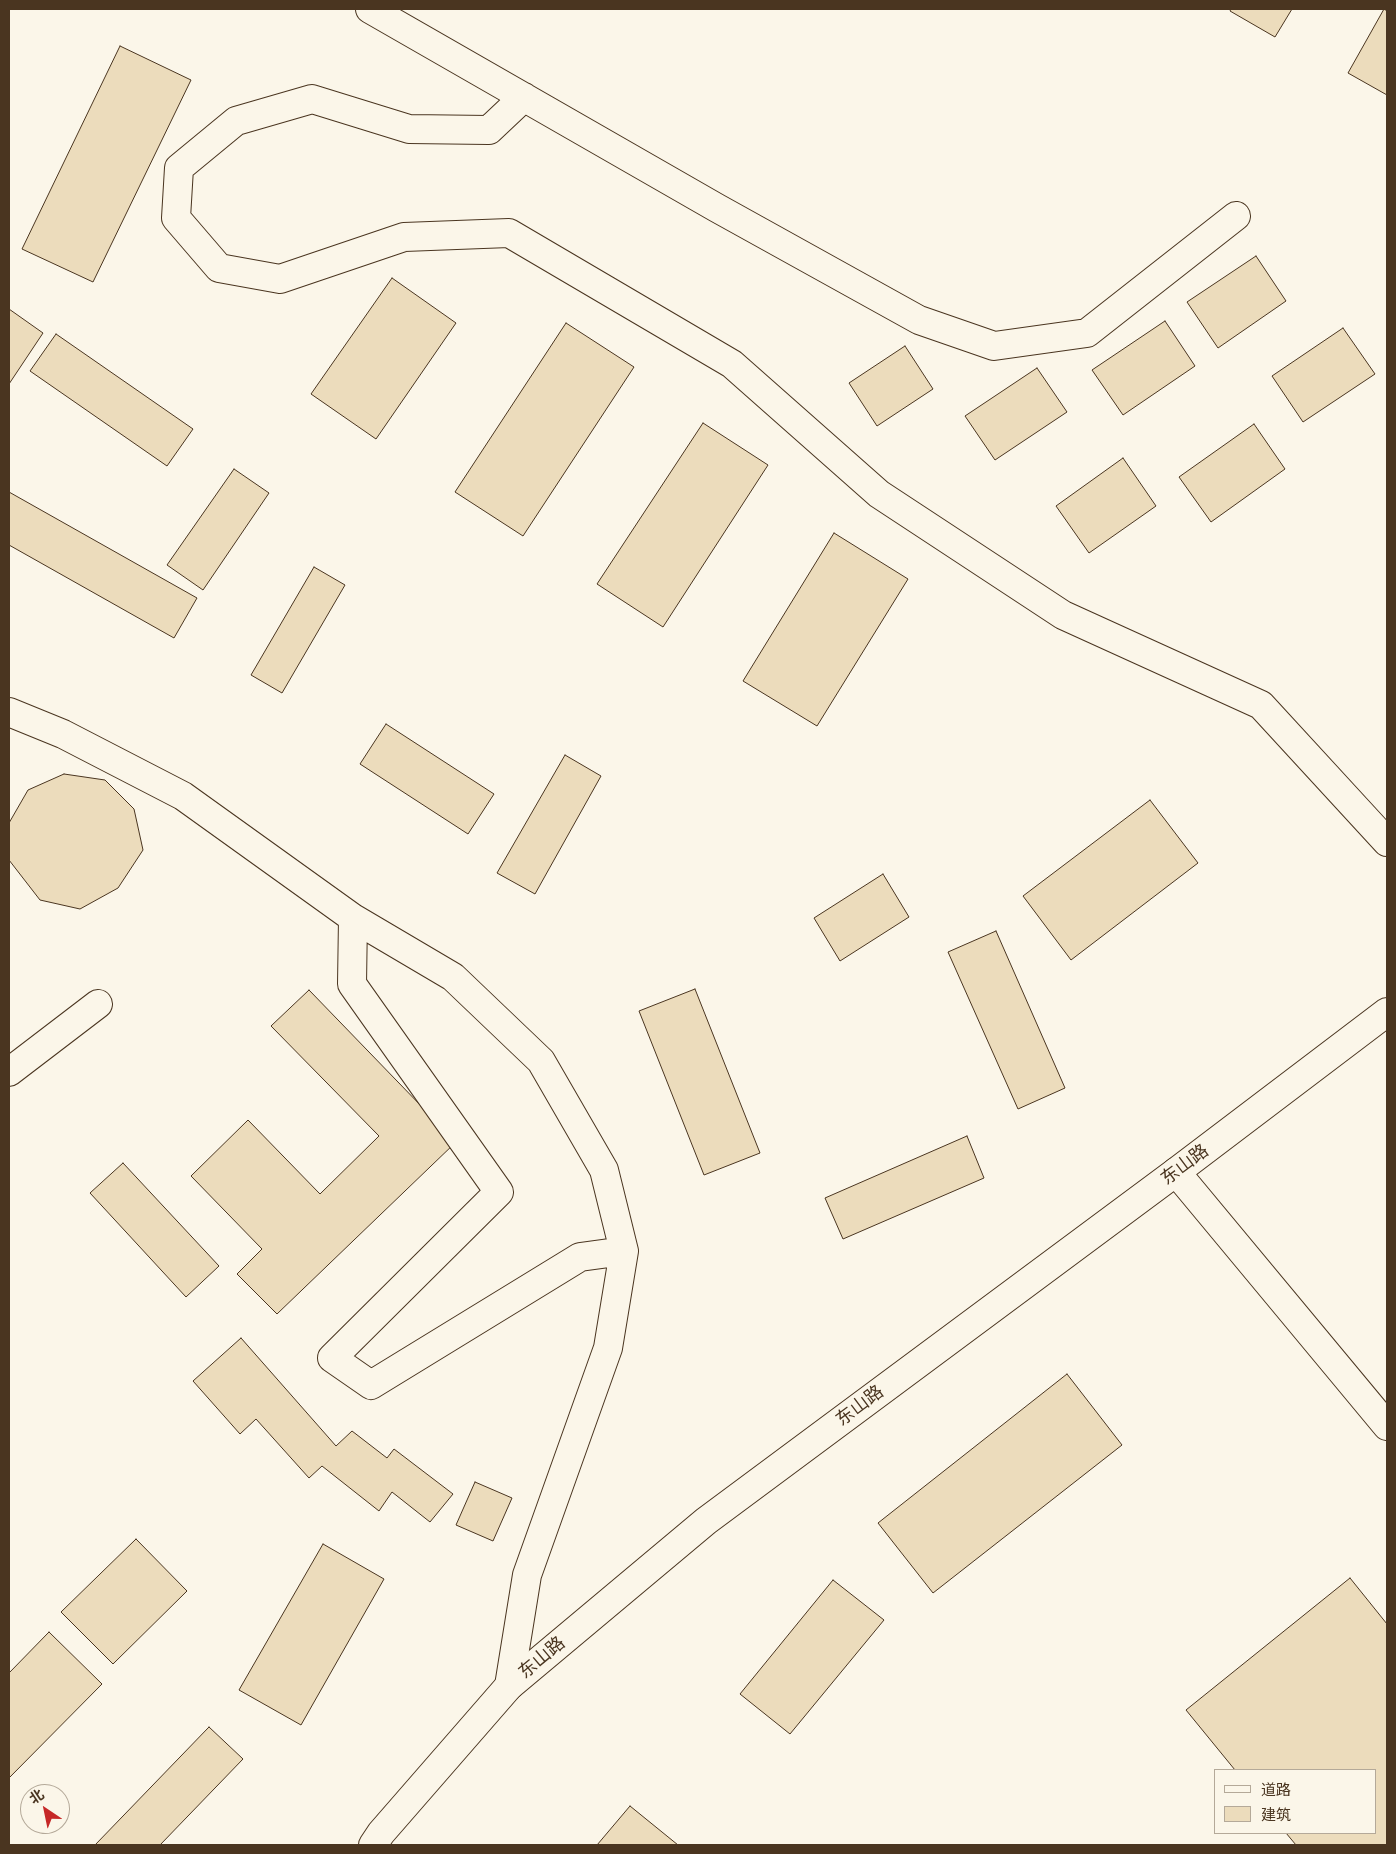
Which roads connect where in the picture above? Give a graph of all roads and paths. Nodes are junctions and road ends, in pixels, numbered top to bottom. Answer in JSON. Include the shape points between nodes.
{"nodes":[{"id":1,"x":370,"y":9,"type":"edge"},
{"id":2,"x":524,"y":97,"type":"junction"},
{"id":3,"x":1236,"y":216,"type":"dead end"},
{"id":4,"x":9,"y":712,"type":"edge"},
{"id":5,"x":1387,"y":842,"type":"edge"},
{"id":6,"x":353,"y":918,"type":"junction"},
{"id":7,"x":98,"y":1004,"type":"dead end"},
{"id":8,"x":1387,"y":1012,"type":"edge"},
{"id":9,"x":9,"y":1072,"type":"edge"},
{"id":10,"x":1176,"y":1172,"type":"junction"},
{"id":11,"x":624,"y":1251,"type":"junction"},
{"id":12,"x":1387,"y":1426,"type":"edge"},
{"id":13,"x":509,"y":1686,"type":"junction"},
{"id":14,"x":373,"y":1845,"type":"edge"}],
"edges":[{"from":1,"to":2,"type":"main road"},
{"from":2,"to":3,"type":"main road","via":[[920,320],[994,346],[1087,333]]},
{"from":2,"to":5,"type":"main road","via":[[489,130],[409,129],[312,98],[236,121],[179,168],[176,218],[218,268],[280,279],[404,237],[509,233],[732,364],[879,494],[1063,615],[1261,705]]},
{"from":4,"to":6,"type":"main road","via":[[63,734],[183,796]]},
{"from":6,"to":11,"type":"main road","via":[[453,977],[541,1061],[604,1170]]},
{"from":6,"to":11,"type":"main road","via":[[352,984],[500,1192],[332,1358],[371,1385],[580,1257]]},
{"from":7,"to":9,"type":"main road"},
{"from":8,"to":10,"type":"main road","name":"东山路"},
{"from":10,"to":12,"type":"main road"},
{"from":10,"to":13,"type":"main road","name":"东山路","via":[[706,1521]]},
{"from":11,"to":13,"type":"main road","via":[[608,1348],[527,1575]]},
{"from":13,"to":14,"type":"main road","name":"东山路"}]}
